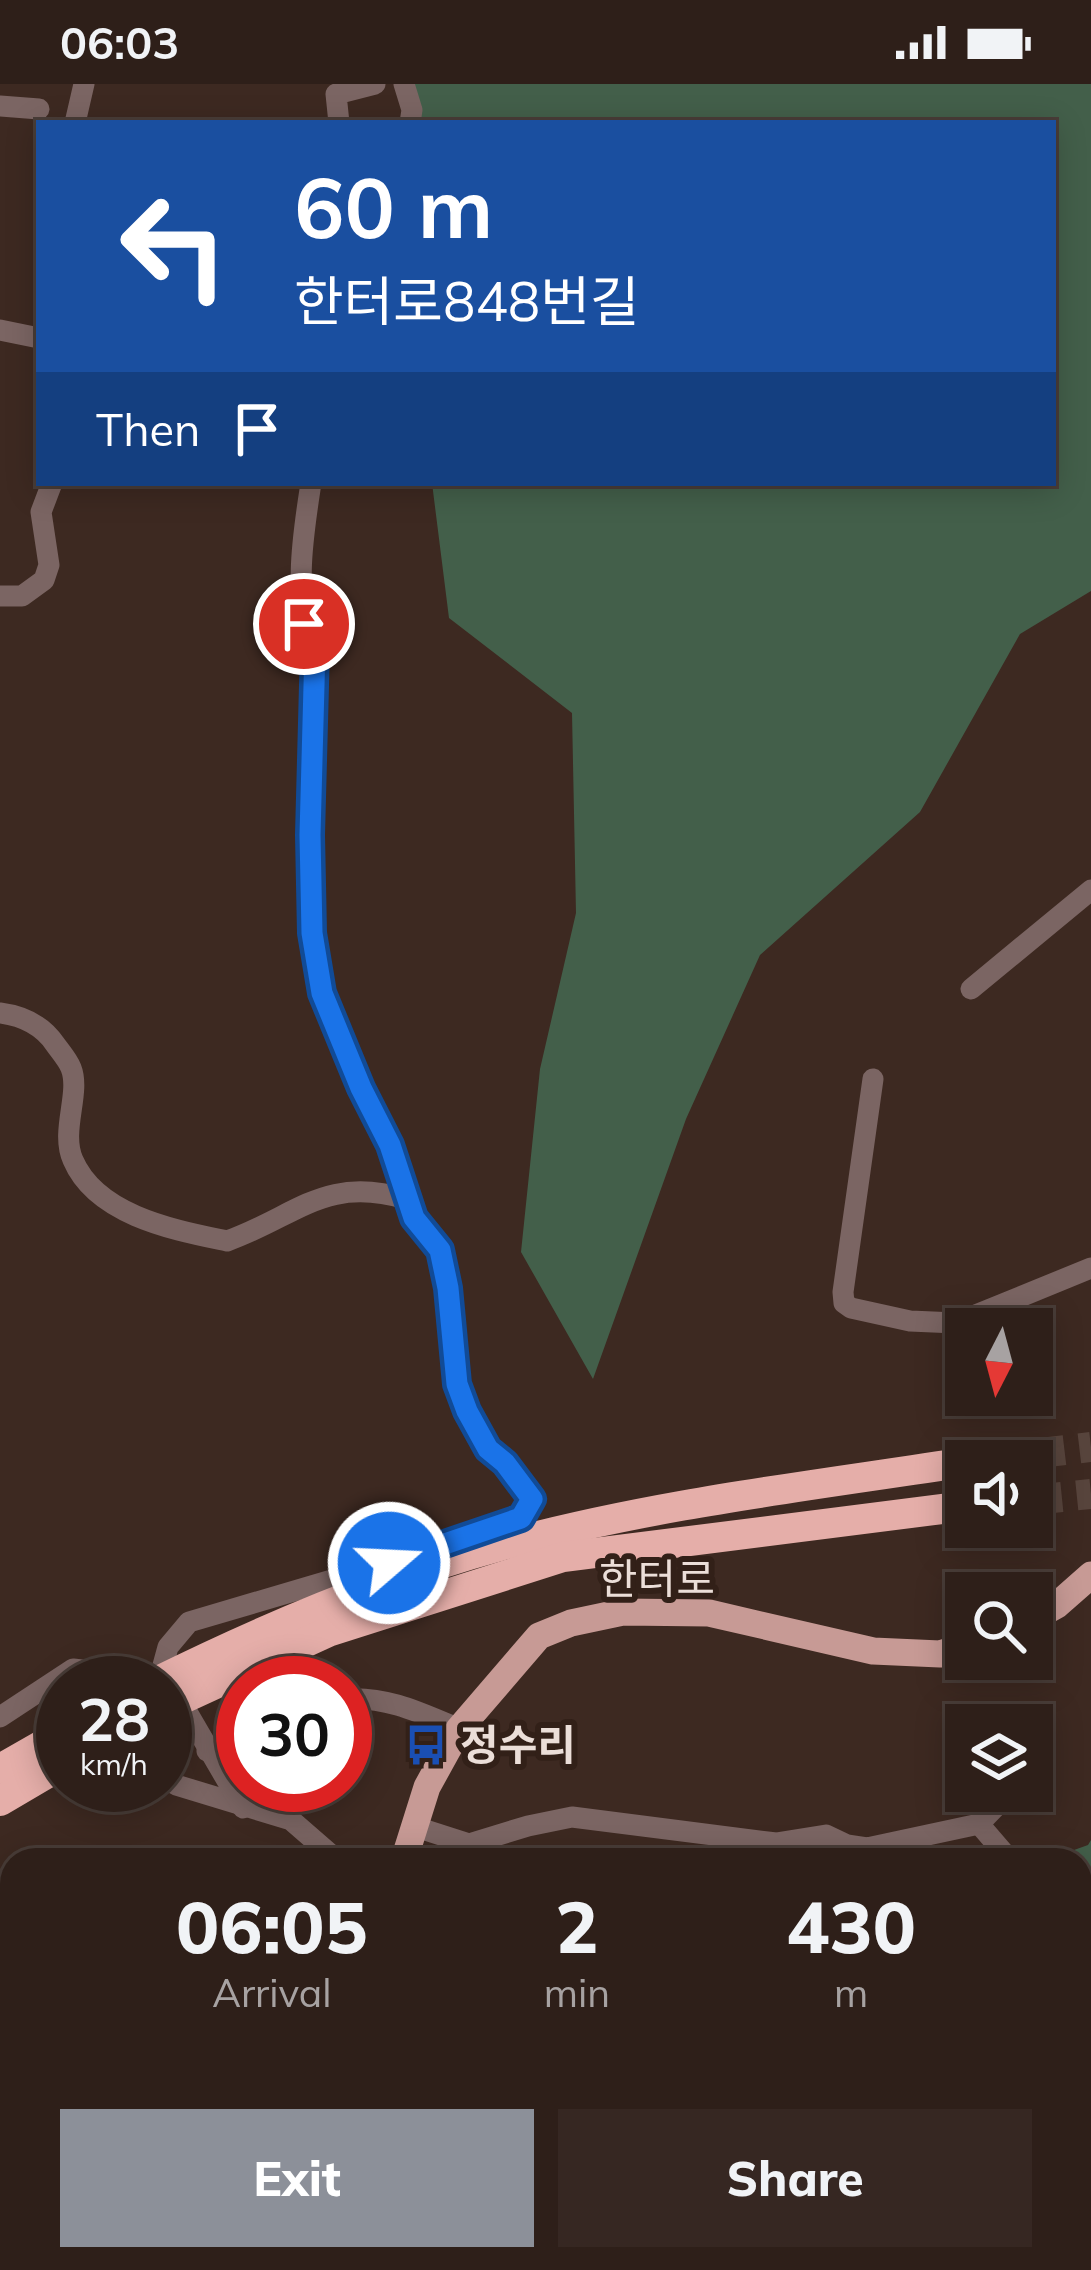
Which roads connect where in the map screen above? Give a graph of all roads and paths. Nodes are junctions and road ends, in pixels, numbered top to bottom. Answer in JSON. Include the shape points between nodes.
{"nodes":[{"id":1,"x":84,"y":84,"type":"edge"},
{"id":2,"x":375,"y":84,"type":"edge"},
{"id":3,"x":404,"y":84,"type":"edge"},
{"id":4,"x":0,"y":106,"type":"edge"},
{"id":5,"x":39,"y":110,"type":"dead end"},
{"id":6,"x":76,"y":120,"type":"edge"},
{"id":7,"x":339,"y":120,"type":"edge"},
{"id":8,"x":410,"y":120,"type":"edge"},
{"id":9,"x":0,"y":329,"type":"edge"},
{"id":10,"x":36,"y":337,"type":"edge"},
{"id":11,"x":51,"y":486,"type":"edge"},
{"id":12,"x":311,"y":486,"type":"edge"},
{"id":13,"x":0,"y":596,"type":"edge"},
{"id":14,"x":1091,"y":890,"type":"edge"},
{"id":15,"x":970,"y":989,"type":"dead end"},
{"id":16,"x":0,"y":1013,"type":"edge"},
{"id":17,"x":873,"y":1079,"type":"dead end"},
{"id":18,"x":406,"y":1199,"type":"junction"},
{"id":19,"x":1091,"y":1268,"type":"edge"},
{"id":20,"x":945,"y":1466,"type":"edge"},
{"id":21,"x":945,"y":1508,"type":"edge"},
{"id":22,"x":1091,"y":1575,"type":"edge"},
{"id":23,"x":1053,"y":1607,"type":"edge"},
{"id":24,"x":945,"y":1652,"type":"edge"},
{"id":25,"x":211,"y":1669,"type":"junction"},
{"id":26,"x":192,"y":1674,"type":"edge"},
{"id":27,"x":192,"y":1685,"type":"edge"},
{"id":28,"x":36,"y":1694,"type":"edge"},
{"id":29,"x":372,"y":1698,"type":"edge"},
{"id":30,"x":0,"y":1717,"type":"edge"},
{"id":31,"x":459,"y":1729,"type":"junction"},
{"id":32,"x":216,"y":1747,"type":"edge"},
{"id":33,"x":36,"y":1748,"type":"edge"},
{"id":34,"x":207,"y":1751,"type":"junction"},
{"id":35,"x":216,"y":1765,"type":"edge"},
{"id":36,"x":0,"y":1769,"type":"edge"},
{"id":37,"x":36,"y":1780,"type":"edge"},
{"id":38,"x":0,"y":1802,"type":"edge"},
{"id":39,"x":259,"y":1812,"type":"edge"},
{"id":40,"x":991,"y":1812,"type":"edge"},
{"id":41,"x":979,"y":1824,"type":"junction"},
{"id":42,"x":416,"y":1828,"type":"junction"},
{"id":43,"x":324,"y":1848,"type":"edge"},
{"id":44,"x":408,"y":1848,"type":"edge"},
{"id":45,"x":863,"y":1848,"type":"edge"},
{"id":46,"x":872,"y":1848,"type":"edge"},
{"id":47,"x":1000,"y":1848,"type":"edge"}],
"edges":[{"from":1,"to":6,"type":"street"},
{"from":2,"to":7,"type":"street","via":[[336,94]]},
{"from":3,"to":8,"type":"street"},
{"from":4,"to":5,"type":"street"},
{"from":9,"to":10,"type":"street"},
{"from":11,"to":13,"type":"street","via":[[41,512],[50,565],[44,580],[22,596]]},
{"from":12,"to":18,"type":"street","via":[[302,598],[315,648],[312,933],[322,993]]},
{"from":14,"to":15,"type":"street"},
{"from":16,"to":18,"type":"street","via":[[45,1029],[73,1071],[74,1162],[115,1205],[147,1220],[227,1240],[295,1206],[351,1190]]},
{"from":17,"to":19,"type":"street","via":[[844,1303],[910,1321],[956,1323]]},
{"from":18,"to":34,"type":"street","via":[[440,1250],[467,1411],[532,1499],[521,1518],[189,1622],[162,1669]]},
{"from":20,"to":25,"type":"highway","via":[[686,1506],[501,1546],[409,1574]]},
{"from":21,"to":25,"type":"highway","via":[[563,1557]]},
{"from":22,"to":23,"type":"main road"},
{"from":24,"to":31,"type":"main road","name":"한터로","via":[[873,1651],[709,1613],[623,1612],[539,1636]]},
{"from":25,"to":26,"type":"highway"},
{"from":25,"to":27,"type":"highway"},
{"from":28,"to":30,"type":"street"},
{"from":29,"to":31,"type":"street"},
{"from":31,"to":42,"type":"main road","name":"한터로"},
{"from":32,"to":34,"type":"street"},
{"from":33,"to":36,"type":"highway"},
{"from":34,"to":35,"type":"street"},
{"from":37,"to":38,"type":"highway"},
{"from":39,"to":43,"type":"street","via":[[291,1820]]},
{"from":40,"to":41,"type":"street"},
{"from":41,"to":46,"type":"street"},
{"from":41,"to":47,"type":"street"},
{"from":42,"to":44,"type":"main road","name":"한터로"},
{"from":42,"to":45,"type":"street","via":[[469,1844],[572,1817],[776,1843],[826,1835]]}]}
